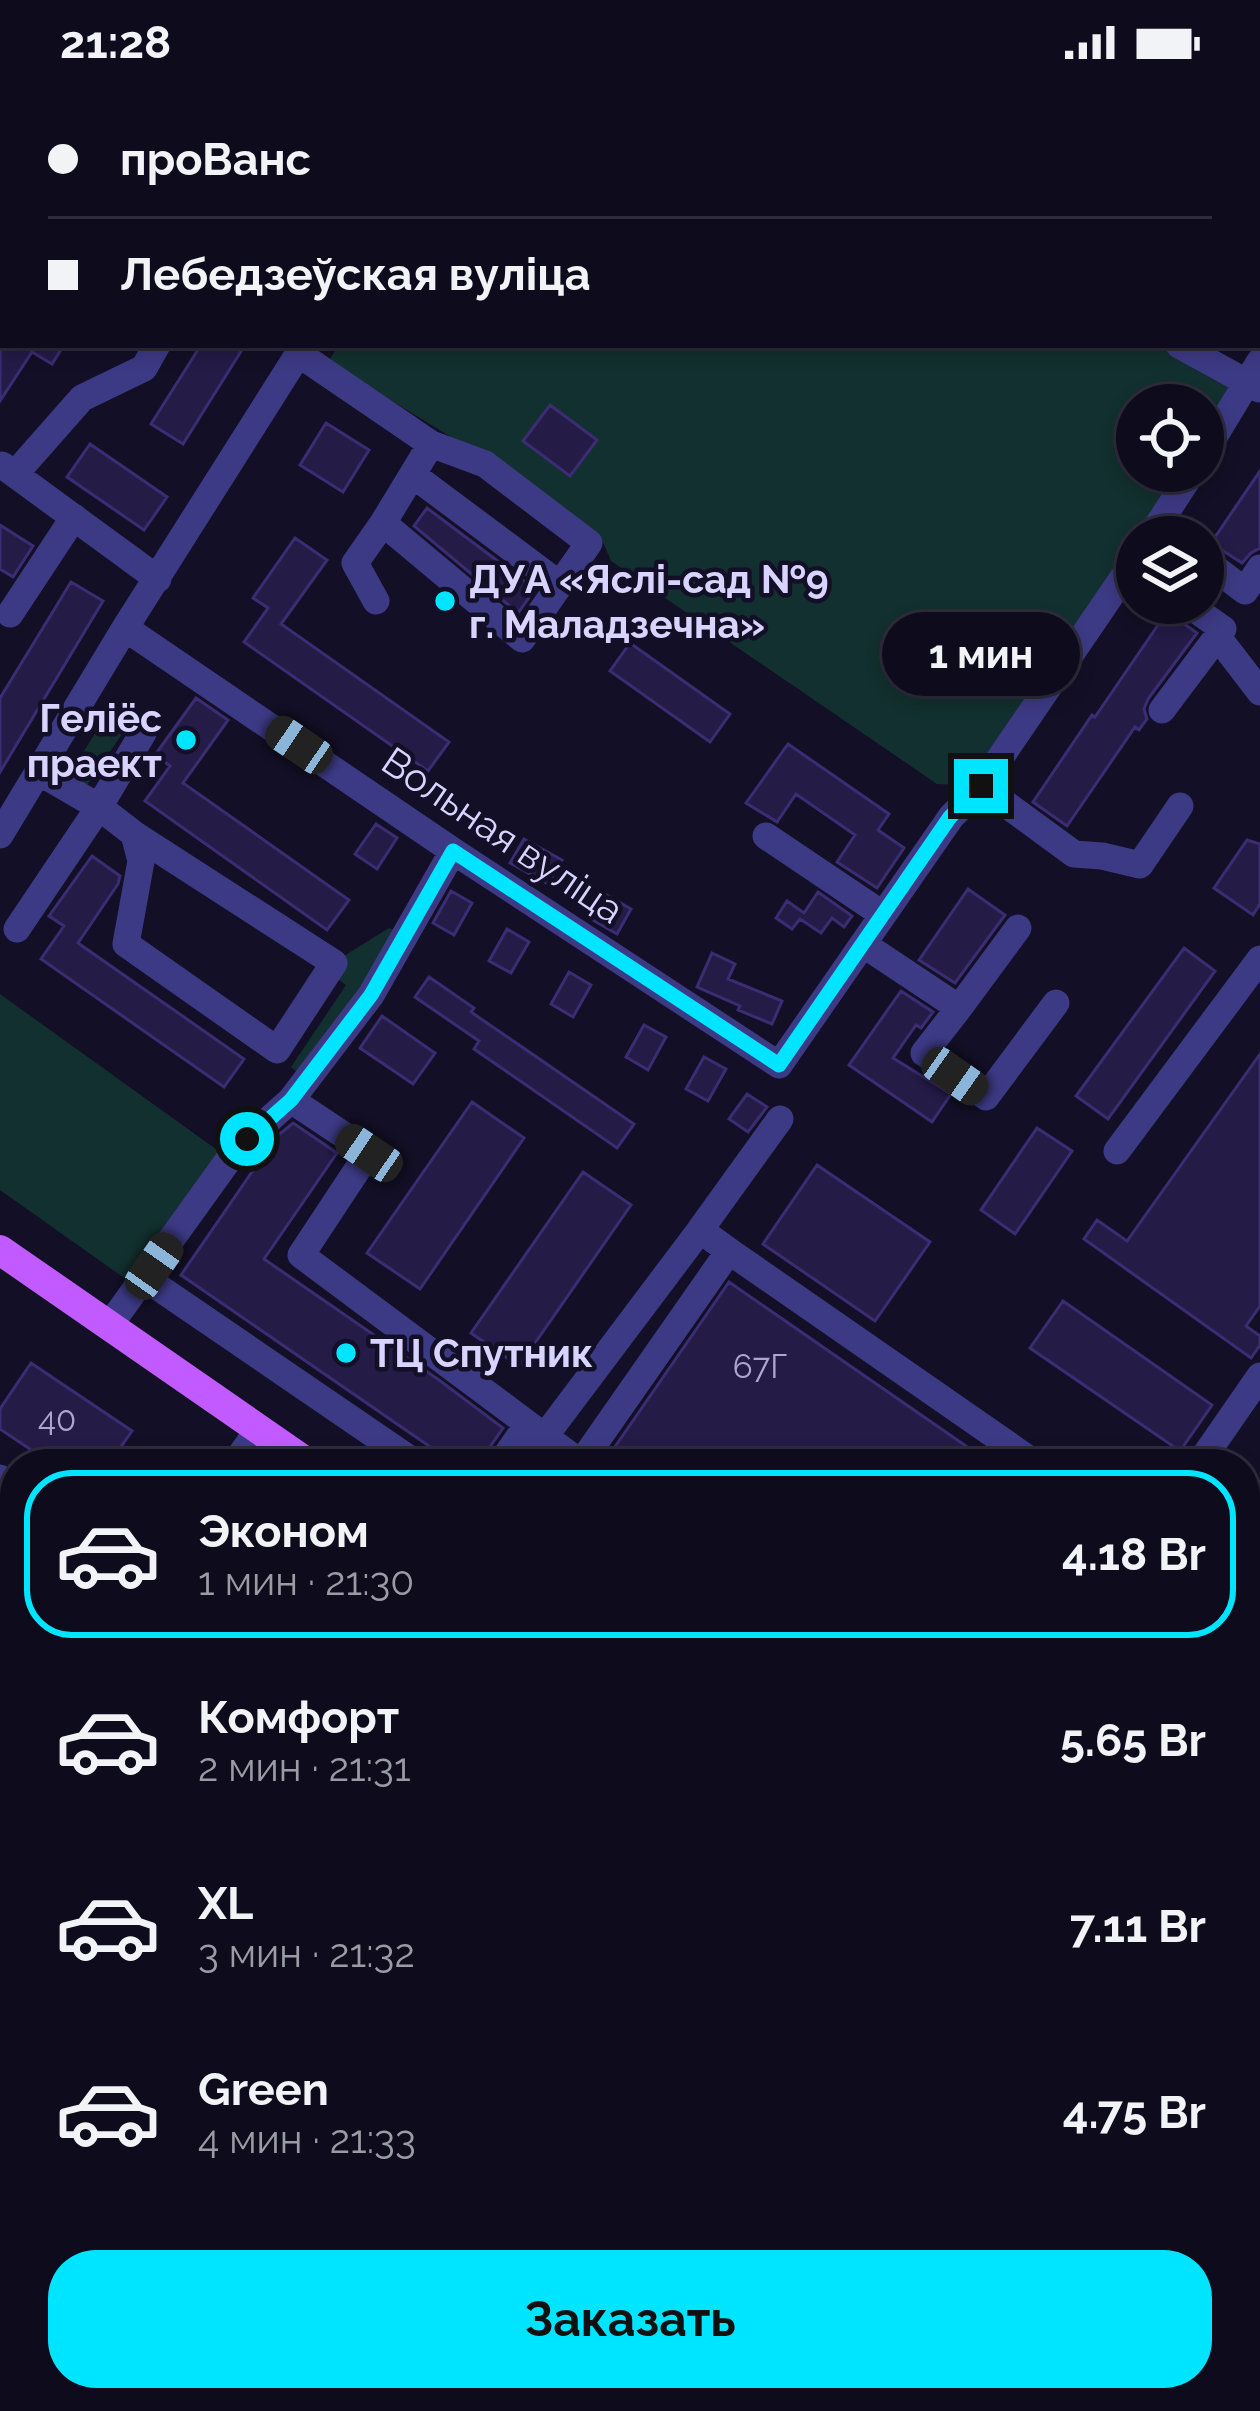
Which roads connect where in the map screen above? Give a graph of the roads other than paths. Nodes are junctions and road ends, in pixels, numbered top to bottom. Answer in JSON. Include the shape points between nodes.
{"nodes":[{"id":1,"x":155,"y":348,"type":"edge"},
{"id":2,"x":1186,"y":348,"type":"edge"},
{"id":3,"x":301,"y":350,"type":"edge"},
{"id":4,"x":1256,"y":378,"type":"edge"},
{"id":5,"x":1224,"y":424,"type":"edge"},
{"id":6,"x":430,"y":443,"type":"junction"},
{"id":7,"x":8,"y":469,"type":"edge"},
{"id":8,"x":413,"y":476,"type":"junction"},
{"id":9,"x":74,"y":518,"type":"junction"},
{"id":10,"x":382,"y":523,"type":"junction"},
{"id":11,"x":1260,"y":568,"type":"edge"},
{"id":12,"x":1224,"y":576,"type":"edge"},
{"id":13,"x":158,"y":578,"type":"junction"},
{"id":14,"x":559,"y":584,"type":"junction"},
{"id":15,"x":1116,"y":592,"type":"edge"},
{"id":16,"x":376,"y":601,"type":"dead end"},
{"id":17,"x":3,"y":620,"type":"edge"},
{"id":18,"x":1216,"y":624,"type":"edge"},
{"id":19,"x":125,"y":628,"type":"junction"},
{"id":20,"x":1217,"y":636,"type":"junction"},
{"id":21,"x":1260,"y":692,"type":"edge"},
{"id":22,"x":1162,"y":710,"type":"dead end"},
{"id":23,"x":143,"y":733,"type":"dead end"},
{"id":24,"x":39,"y":772,"type":"junction"},
{"id":25,"x":981,"y":786,"type":"junction"},
{"id":26,"x":1180,"y":806,"type":"dead end"},
{"id":27,"x":99,"y":807,"type":"junction"},
{"id":28,"x":134,"y":834,"type":"junction"},
{"id":29,"x":0,"y":835,"type":"edge"},
{"id":30,"x":766,"y":836,"type":"dead end"},
{"id":31,"x":453,"y":851,"type":"junction"},
{"id":32,"x":882,"y":914,"type":"junction"},
{"id":33,"x":1018,"y":928,"type":"dead end"},
{"id":34,"x":17,"y":929,"type":"dead end"},
{"id":35,"x":863,"y":944,"type":"junction"},
{"id":36,"x":1260,"y":959,"type":"edge"},
{"id":37,"x":1056,"y":1003,"type":"dead end"},
{"id":38,"x":959,"y":1008,"type":"junction"},
{"id":39,"x":291,"y":1100,"type":"junction"},
{"id":40,"x":780,"y":1119,"type":"dead end"},
{"id":41,"x":1117,"y":1150,"type":"dead end"},
{"id":42,"x":700,"y":1230,"type":"junction"},
{"id":43,"x":0,"y":1250,"type":"edge"},
{"id":44,"x":729,"y":1251,"type":"junction"},
{"id":45,"x":145,"y":1278,"type":"junction"},
{"id":46,"x":109,"y":1326,"type":"junction"},
{"id":47,"x":1260,"y":1376,"type":"edge"},
{"id":48,"x":260,"y":1430,"type":"junction"},
{"id":49,"x":537,"y":1430,"type":"junction"},
{"id":50,"x":245,"y":1449,"type":"edge"},
{"id":51,"x":287,"y":1449,"type":"edge"},
{"id":52,"x":395,"y":1449,"type":"edge"},
{"id":53,"x":516,"y":1449,"type":"edge"},
{"id":54,"x":530,"y":1449,"type":"edge"},
{"id":55,"x":563,"y":1449,"type":"edge"},
{"id":56,"x":592,"y":1449,"type":"edge"},
{"id":57,"x":1014,"y":1449,"type":"edge"},
{"id":58,"x":1209,"y":1449,"type":"edge"}],
"edges":[{"from":1,"to":7,"type":"street","via":[[143,368],[82,398]]},
{"from":2,"to":4,"type":"street"},
{"from":3,"to":6,"type":"street"},
{"from":3,"to":13,"type":"street"},
{"from":4,"to":5,"type":"street"},
{"from":6,"to":8,"type":"street"},
{"from":6,"to":14,"type":"street","via":[[485,464],[589,544]]},
{"from":7,"to":9,"type":"street"},
{"from":8,"to":10,"type":"street"},
{"from":8,"to":14,"type":"street"},
{"from":9,"to":13,"type":"street"},
{"from":9,"to":17,"type":"street"},
{"from":10,"to":14,"type":"street","via":[[523,639]]},
{"from":10,"to":16,"type":"street","via":[[355,563]]},
{"from":11,"to":12,"type":"street","via":[[1245,591]]},
{"from":13,"to":19,"type":"street"},
{"from":15,"to":25,"type":"street"},
{"from":18,"to":20,"type":"street","via":[[1223,629]]},
{"from":19,"to":24,"type":"street"},
{"from":19,"to":31,"type":"street","name":"Вольная вуліца"},
{"from":20,"to":21,"type":"street"},
{"from":20,"to":22,"type":"street"},
{"from":23,"to":27,"type":"street"},
{"from":24,"to":27,"type":"street"},
{"from":24,"to":29,"type":"street"},
{"from":25,"to":26,"type":"street","via":[[1074,854],[1140,865]]},
{"from":25,"to":32,"type":"street"},
{"from":27,"to":28,"type":"street"},
{"from":27,"to":34,"type":"street"},
{"from":28,"to":28,"type":"street","via":[[141,861],[126,944],[277,1050],[334,963]]},
{"from":30,"to":32,"type":"street"},
{"from":31,"to":35,"type":"street","name":"Вольная вуліца","via":[[779,1065]]},
{"from":31,"to":39,"type":"street","via":[[371,995]]},
{"from":32,"to":35,"type":"street"},
{"from":33,"to":38,"type":"street"},
{"from":35,"to":38,"type":"street"},
{"from":36,"to":41,"type":"street"},
{"from":37,"to":38,"type":"street","via":[[986,1097],[924,1053]]},
{"from":39,"to":45,"type":"street","via":[[237,1148]]},
{"from":39,"to":49,"type":"street","via":[[369,1153],[301,1256]]},
{"from":40,"to":42,"type":"street"},
{"from":42,"to":44,"type":"street"},
{"from":42,"to":49,"type":"street"},
{"from":43,"to":46,"type":"main road"},
{"from":44,"to":56,"type":"street"},
{"from":44,"to":57,"type":"street"},
{"from":45,"to":46,"type":"street"},
{"from":45,"to":52,"type":"street"},
{"from":46,"to":48,"type":"main road"},
{"from":47,"to":58,"type":"street"},
{"from":48,"to":50,"type":"street"},
{"from":48,"to":51,"type":"main road"},
{"from":49,"to":53,"type":"street"},
{"from":49,"to":54,"type":"street"},
{"from":49,"to":55,"type":"street"}]}
